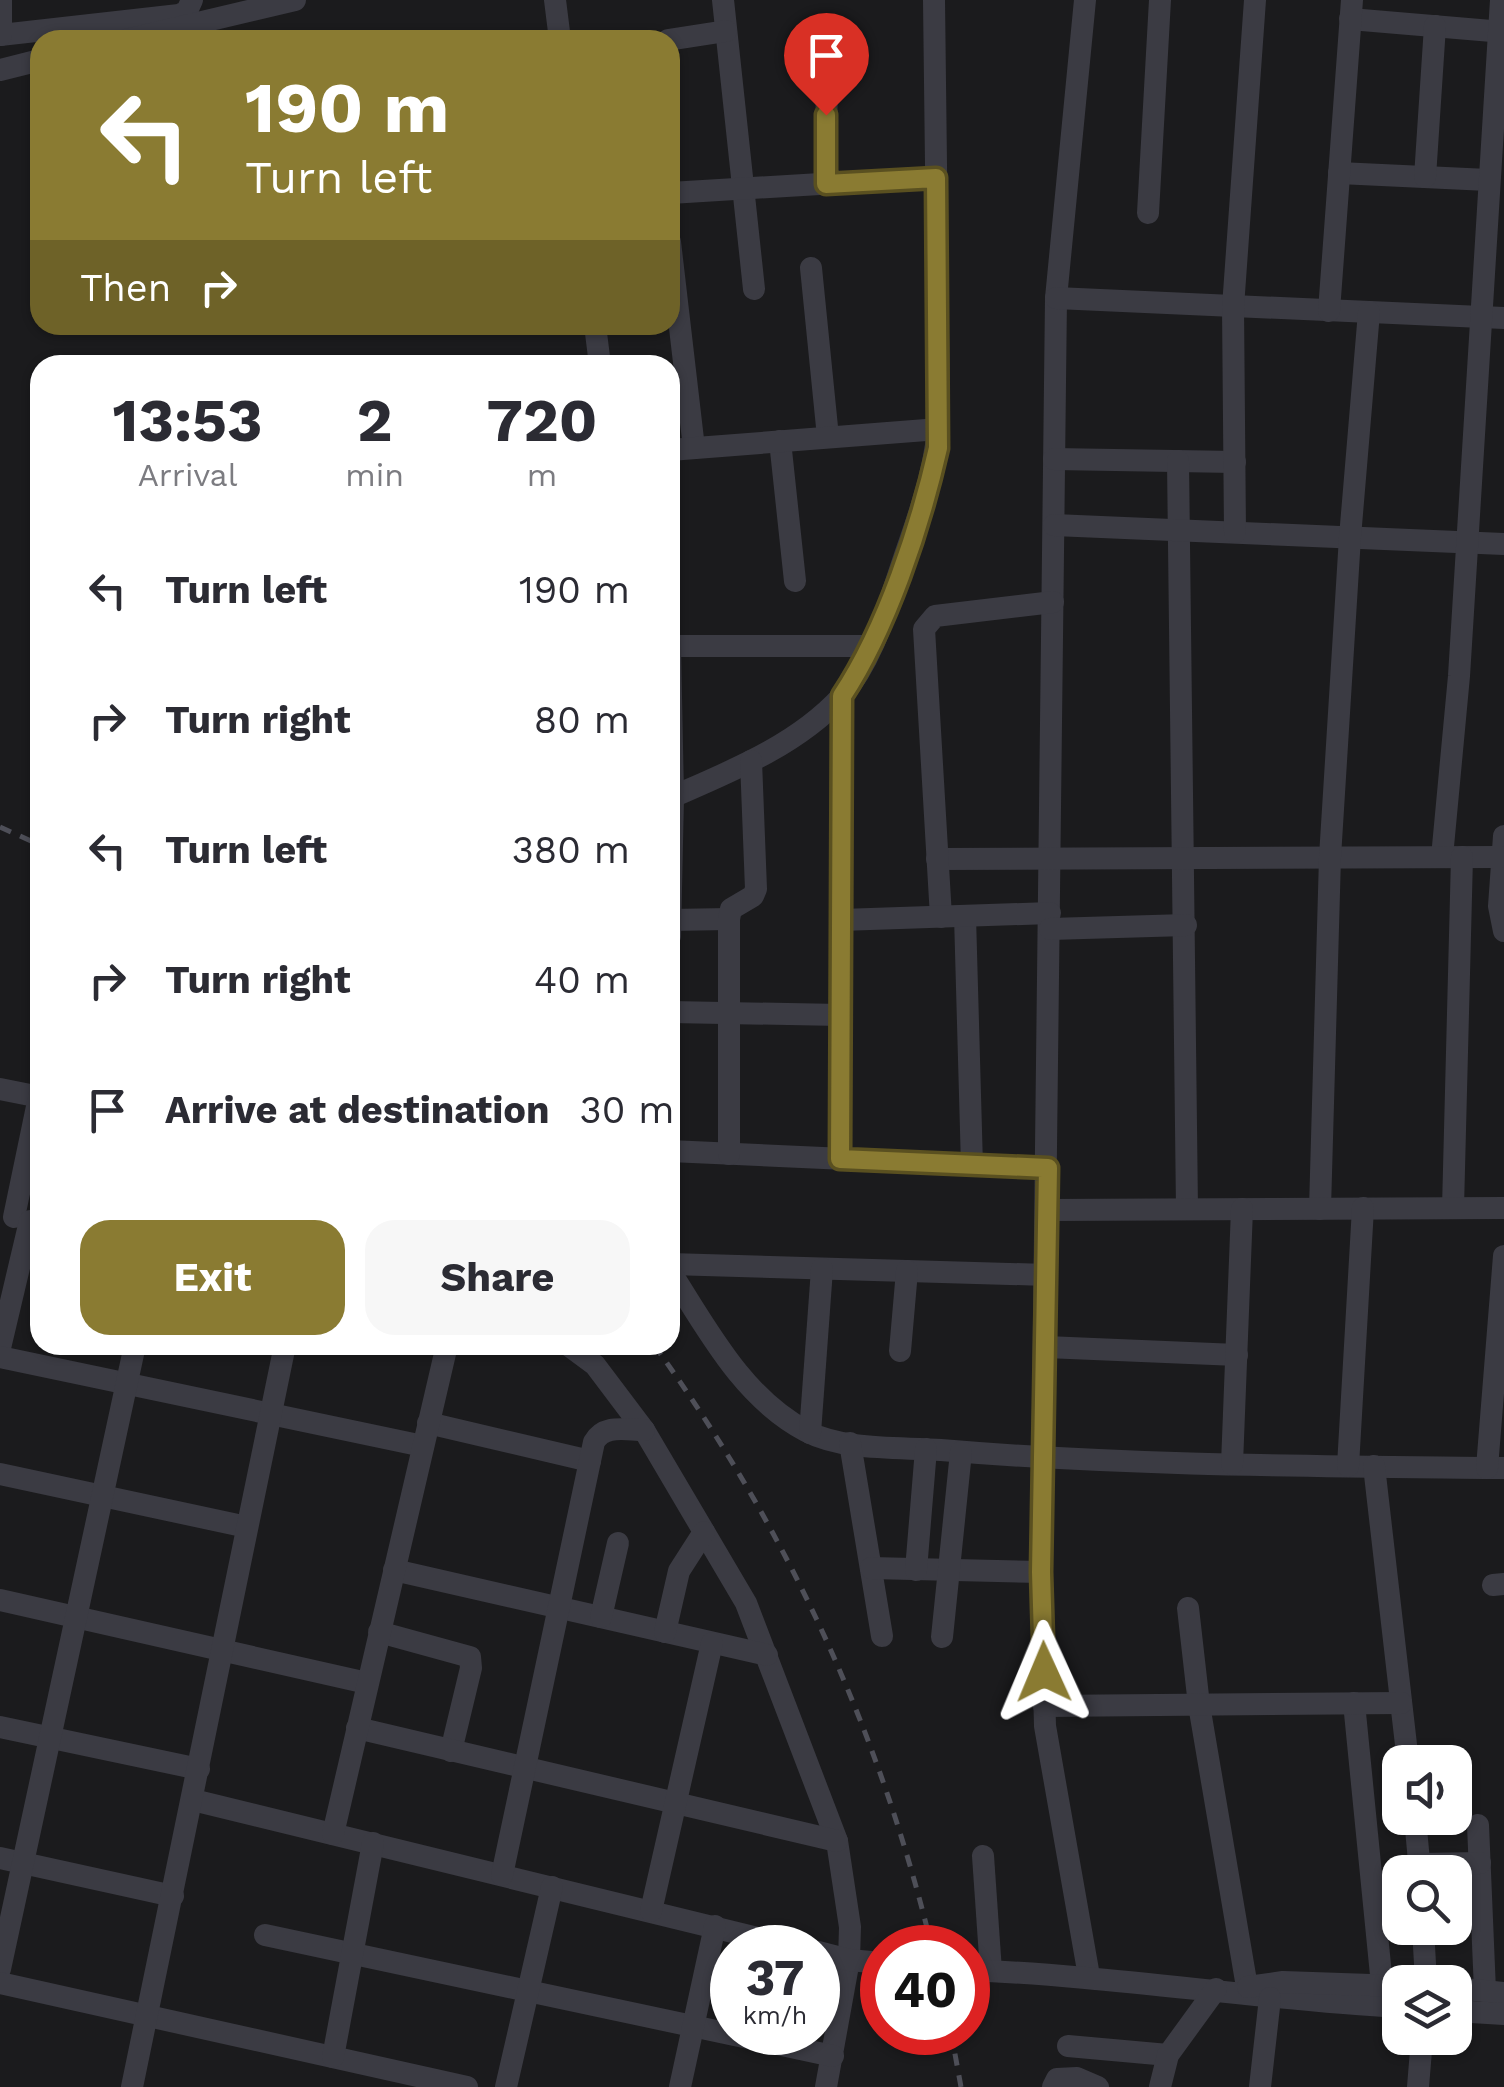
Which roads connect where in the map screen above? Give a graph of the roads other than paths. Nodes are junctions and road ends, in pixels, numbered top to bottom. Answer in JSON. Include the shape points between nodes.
{"nodes":[{"id":1,"x":1,"y":0,"type":"edge"},
{"id":2,"x":93,"y":0,"type":"edge"},
{"id":3,"x":192,"y":0,"type":"edge"},
{"id":4,"x":295,"y":0,"type":"edge"},
{"id":5,"x":556,"y":0,"type":"edge"},
{"id":6,"x":723,"y":0,"type":"edge"},
{"id":7,"x":934,"y":0,"type":"edge"},
{"id":8,"x":1085,"y":0,"type":"edge"},
{"id":9,"x":1160,"y":0,"type":"edge"},
{"id":10,"x":1255,"y":0,"type":"edge"},
{"id":11,"x":1501,"y":0,"type":"edge"},
{"id":12,"x":252,"y":5,"type":"edge"},
{"id":13,"x":1351,"y":10,"type":"edge"},
{"id":14,"x":93,"y":25,"type":"junction"},
{"id":15,"x":1435,"y":26,"type":"junction"},
{"id":16,"x":46,"y":30,"type":"edge"},
{"id":17,"x":162,"y":30,"type":"edge"},
{"id":18,"x":559,"y":30,"type":"edge"},
{"id":19,"x":726,"y":31,"type":"junction"},
{"id":20,"x":1501,"y":31,"type":"edge"},
{"id":21,"x":30,"y":32,"type":"edge"},
{"id":22,"x":0,"y":35,"type":"edge"},
{"id":23,"x":680,"y":38,"type":"edge"},
{"id":24,"x":827,"y":46,"type":"dead end"},
{"id":25,"x":30,"y":62,"type":"edge"},
{"id":26,"x":0,"y":70,"type":"edge"},
{"id":27,"x":1340,"y":172,"type":"junction"},
{"id":28,"x":1425,"y":177,"type":"junction"},
{"id":29,"x":936,"y":178,"type":"junction"},
{"id":30,"x":1488,"y":180,"type":"junction"},
{"id":31,"x":826,"y":184,"type":"junction"},
{"id":32,"x":741,"y":189,"type":"junction"},
{"id":33,"x":680,"y":192,"type":"edge"},
{"id":34,"x":1148,"y":213,"type":"dead end"},
{"id":35,"x":811,"y":268,"type":"dead end"},
{"id":36,"x":754,"y":289,"type":"dead end"},
{"id":37,"x":1056,"y":298,"type":"junction"},
{"id":38,"x":1233,"y":307,"type":"junction"},
{"id":39,"x":1329,"y":311,"type":"junction"},
{"id":40,"x":1369,"y":312,"type":"junction"},
{"id":41,"x":1479,"y":317,"type":"junction"},
{"id":42,"x":1504,"y":318,"type":"edge"},
{"id":43,"x":680,"y":414,"type":"edge"},
{"id":44,"x":938,"y":429,"type":"junction"},
{"id":45,"x":828,"y":437,"type":"junction"},
{"id":46,"x":780,"y":441,"type":"junction"},
{"id":47,"x":682,"y":449,"type":"edge"},
{"id":48,"x":1054,"y":459,"type":"junction"},
{"id":49,"x":1178,"y":461,"type":"junction"},
{"id":50,"x":1234,"y":462,"type":"junction"},
{"id":51,"x":1054,"y":524,"type":"junction"},
{"id":52,"x":1180,"y":530,"type":"junction"},
{"id":53,"x":1235,"y":532,"type":"junction"},
{"id":54,"x":1350,"y":538,"type":"junction"},
{"id":55,"x":1466,"y":543,"type":"junction"},
{"id":56,"x":1504,"y":544,"type":"edge"},
{"id":57,"x":795,"y":581,"type":"dead end"},
{"id":58,"x":1053,"y":602,"type":"junction"},
{"id":59,"x":680,"y":646,"type":"edge"},
{"id":60,"x":871,"y":646,"type":"junction"},
{"id":61,"x":842,"y":696,"type":"junction"},
{"id":62,"x":751,"y":761,"type":"junction"},
{"id":63,"x":680,"y":793,"type":"edge"},
{"id":64,"x":1503,"y":847,"type":"edge"},
{"id":65,"x":1050,"y":856,"type":"junction"},
{"id":66,"x":1185,"y":856,"type":"junction"},
{"id":67,"x":1330,"y":857,"type":"junction"},
{"id":68,"x":1452,"y":857,"type":"junction"},
{"id":69,"x":937,"y":859,"type":"junction"},
{"id":70,"x":953,"y":916,"type":"junction"},
{"id":71,"x":729,"y":919,"type":"junction"},
{"id":72,"x":680,"y":920,"type":"edge"},
{"id":73,"x":841,"y":920,"type":"junction"},
{"id":74,"x":1050,"y":921,"type":"junction"},
{"id":75,"x":1186,"y":925,"type":"junction"},
{"id":76,"x":1504,"y":931,"type":"edge"},
{"id":77,"x":680,"y":1012,"type":"edge"},
{"id":78,"x":731,"y":1013,"type":"junction"},
{"id":79,"x":841,"y":1016,"type":"junction"},
{"id":80,"x":0,"y":1089,"type":"edge"},
{"id":81,"x":30,"y":1095,"type":"edge"},
{"id":82,"x":680,"y":1152,"type":"edge"},
{"id":83,"x":729,"y":1154,"type":"junction"},
{"id":84,"x":840,"y":1159,"type":"junction"},
{"id":85,"x":30,"y":1161,"type":"edge"},
{"id":86,"x":972,"y":1166,"type":"junction"},
{"id":87,"x":1048,"y":1168,"type":"junction"},
{"id":88,"x":1363,"y":1208,"type":"junction"},
{"id":89,"x":1454,"y":1208,"type":"junction"},
{"id":90,"x":1504,"y":1208,"type":"edge"},
{"id":91,"x":1188,"y":1209,"type":"junction"},
{"id":92,"x":1242,"y":1209,"type":"junction"},
{"id":93,"x":1320,"y":1209,"type":"junction"},
{"id":94,"x":1047,"y":1210,"type":"junction"},
{"id":95,"x":21,"y":1219,"type":"edge"},
{"id":96,"x":1504,"y":1256,"type":"edge"},
{"id":97,"x":680,"y":1268,"type":"edge"},
{"id":98,"x":822,"y":1270,"type":"junction"},
{"id":99,"x":907,"y":1272,"type":"junction"},
{"id":100,"x":1046,"y":1275,"type":"junction"},
{"id":101,"x":680,"y":1285,"type":"edge"},
{"id":102,"x":1046,"y":1347,"type":"junction"},
{"id":103,"x":0,"y":1348,"type":"edge"},
{"id":104,"x":900,"y":1350,"type":"dead end"},
{"id":105,"x":133,"y":1355,"type":"edge"},
{"id":106,"x":283,"y":1355,"type":"edge"},
{"id":107,"x":444,"y":1355,"type":"edge"},
{"id":108,"x":581,"y":1355,"type":"edge"},
{"id":109,"x":1237,"y":1355,"type":"junction"},
{"id":110,"x":0,"y":1357,"type":"edge"},
{"id":111,"x":126,"y":1384,"type":"junction"},
{"id":112,"x":270,"y":1414,"type":"junction"},
{"id":113,"x":644,"y":1430,"type":"junction"},
{"id":114,"x":810,"y":1434,"type":"junction"},
{"id":115,"x":426,"y":1435,"type":"junction"},
{"id":116,"x":850,"y":1443,"type":"junction"},
{"id":117,"x":926,"y":1449,"type":"junction"},
{"id":118,"x":961,"y":1452,"type":"junction"},
{"id":119,"x":1045,"y":1457,"type":"junction"},
{"id":120,"x":590,"y":1461,"type":"junction"},
{"id":121,"x":1232,"y":1464,"type":"junction"},
{"id":122,"x":1348,"y":1466,"type":"junction"},
{"id":123,"x":1374,"y":1466,"type":"junction"},
{"id":124,"x":1496,"y":1468,"type":"edge"},
{"id":125,"x":0,"y":1474,"type":"edge"},
{"id":126,"x":101,"y":1495,"type":"junction"},
{"id":127,"x":247,"y":1528,"type":"junction"},
{"id":128,"x":704,"y":1532,"type":"junction"},
{"id":129,"x":618,"y":1543,"type":"dead end"},
{"id":130,"x":871,"y":1568,"type":"junction"},
{"id":131,"x":394,"y":1570,"type":"junction"},
{"id":132,"x":916,"y":1570,"type":"junction"},
{"id":133,"x":949,"y":1571,"type":"junction"},
{"id":134,"x":1041,"y":1572,"type":"junction"},
{"id":135,"x":0,"y":1600,"type":"edge"},
{"id":136,"x":559,"y":1608,"type":"junction"},
{"id":137,"x":1188,"y":1608,"type":"dead end"},
{"id":138,"x":75,"y":1617,"type":"junction"},
{"id":139,"x":601,"y":1617,"type":"junction"},
{"id":140,"x":379,"y":1632,"type":"junction"},
{"id":141,"x":665,"y":1632,"type":"junction"},
{"id":142,"x":882,"y":1636,"type":"dead end"},
{"id":143,"x":942,"y":1637,"type":"dead end"},
{"id":144,"x":712,"y":1643,"type":"junction"},
{"id":145,"x":223,"y":1651,"type":"junction"},
{"id":146,"x":766,"y":1655,"type":"junction"},
{"id":147,"x":367,"y":1683,"type":"junction"},
{"id":148,"x":1354,"y":1703,"type":"junction"},
{"id":149,"x":1402,"y":1703,"type":"junction"},
{"id":150,"x":1199,"y":1705,"type":"junction"},
{"id":151,"x":1044,"y":1706,"type":"junction"},
{"id":152,"x":0,"y":1728,"type":"edge"},
{"id":153,"x":357,"y":1728,"type":"junction"},
{"id":154,"x":50,"y":1738,"type":"junction"},
{"id":155,"x":1406,"y":1745,"type":"edge"},
{"id":156,"x":451,"y":1750,"type":"junction"},
{"id":157,"x":525,"y":1768,"type":"junction"},
{"id":158,"x":199,"y":1769,"type":"junction"},
{"id":159,"x":194,"y":1800,"type":"junction"},
{"id":160,"x":674,"y":1803,"type":"junction"},
{"id":161,"x":1478,"y":1825,"type":"dead end"},
{"id":162,"x":334,"y":1834,"type":"junction"},
{"id":163,"x":838,"y":1841,"type":"junction"},
{"id":164,"x":373,"y":1844,"type":"junction"},
{"id":165,"x":984,"y":1856,"type":"dead end"},
{"id":166,"x":12,"y":1860,"type":"edge"},
{"id":167,"x":1480,"y":1863,"type":"junction"},
{"id":168,"x":1472,"y":1864,"type":"edge"},
{"id":169,"x":502,"y":1874,"type":"junction"},
{"id":170,"x":552,"y":1887,"type":"junction"},
{"id":171,"x":173,"y":1896,"type":"junction"},
{"id":172,"x":651,"y":1911,"type":"junction"},
{"id":173,"x":711,"y":1925,"type":"edge"},
{"id":174,"x":981,"y":1925,"type":"edge"},
{"id":175,"x":265,"y":1935,"type":"dead end"},
{"id":176,"x":710,"y":1949,"type":"edge"},
{"id":177,"x":352,"y":1953,"type":"junction"},
{"id":178,"x":840,"y":1958,"type":"edge"},
{"id":179,"x":848,"y":1960,"type":"junction"},
{"id":180,"x":860,"y":1961,"type":"edge"},
{"id":181,"x":1388,"y":1965,"type":"edge"},
{"id":182,"x":0,"y":1969,"type":"edge"},
{"id":183,"x":990,"y":1971,"type":"edge"},
{"id":184,"x":1089,"y":1976,"type":"junction"},
{"id":185,"x":0,"y":1983,"type":"edge"},
{"id":186,"x":1382,"y":1985,"type":"edge"},
{"id":187,"x":1229,"y":1989,"type":"junction"},
{"id":188,"x":528,"y":1991,"type":"junction"},
{"id":189,"x":1495,"y":1992,"type":"edge"},
{"id":190,"x":1270,"y":1998,"type":"junction"},
{"id":191,"x":1382,"y":2007,"type":"edge"},
{"id":192,"x":1472,"y":2012,"type":"edge"},
{"id":193,"x":1504,"y":2014,"type":"edge"},
{"id":194,"x":148,"y":2016,"type":"junction"},
{"id":195,"x":693,"y":2026,"type":"junction"},
{"id":196,"x":1068,"y":2046,"type":"dead end"},
{"id":197,"x":1168,"y":2055,"type":"junction"},
{"id":198,"x":1421,"y":2055,"type":"edge"},
{"id":199,"x":834,"y":2056,"type":"junction"},
{"id":200,"x":332,"y":2057,"type":"junction"},
{"id":201,"x":405,"y":2080,"type":"edge"},
{"id":202,"x":132,"y":2087,"type":"edge"},
{"id":203,"x":468,"y":2087,"type":"edge"},
{"id":204,"x":506,"y":2087,"type":"edge"},
{"id":205,"x":680,"y":2087,"type":"edge"},
{"id":206,"x":826,"y":2087,"type":"edge"},
{"id":207,"x":1052,"y":2087,"type":"edge"},
{"id":208,"x":1098,"y":2087,"type":"edge"},
{"id":209,"x":1160,"y":2087,"type":"edge"},
{"id":210,"x":1260,"y":2087,"type":"edge"},
{"id":211,"x":1418,"y":2087,"type":"edge"}],
"edges":[{"from":1,"to":22,"type":"street"},
{"from":2,"to":14,"type":"street"},
{"from":3,"to":14,"type":"street","via":[[179,15]]},
{"from":4,"to":12,"type":"street"},
{"from":5,"to":18,"type":"street"},
{"from":6,"to":19,"type":"street"},
{"from":7,"to":29,"type":"street"},
{"from":8,"to":37,"type":"street"},
{"from":9,"to":34,"type":"street"},
{"from":10,"to":38,"type":"street"},
{"from":11,"to":20,"type":"street"},
{"from":12,"to":17,"type":"street"},
{"from":13,"to":15,"type":"street"},
{"from":13,"to":27,"type":"street"},
{"from":14,"to":16,"type":"street"},
{"from":15,"to":20,"type":"street"},
{"from":15,"to":28,"type":"street"},
{"from":19,"to":23,"type":"street"},
{"from":19,"to":32,"type":"street"},
{"from":20,"to":30,"type":"street"},
{"from":21,"to":22,"type":"street"},
{"from":24,"to":31,"type":"street"},
{"from":25,"to":26,"type":"street"},
{"from":27,"to":28,"type":"street"},
{"from":27,"to":39,"type":"street"},
{"from":28,"to":30,"type":"street"},
{"from":29,"to":31,"type":"street"},
{"from":29,"to":44,"type":"street"},
{"from":30,"to":41,"type":"street"},
{"from":31,"to":32,"type":"street"},
{"from":32,"to":33,"type":"street"},
{"from":32,"to":36,"type":"street"},
{"from":35,"to":45,"type":"street"},
{"from":37,"to":38,"type":"street"},
{"from":37,"to":48,"type":"street"},
{"from":38,"to":39,"type":"street"},
{"from":38,"to":50,"type":"street"},
{"from":39,"to":40,"type":"street"},
{"from":40,"to":41,"type":"street"},
{"from":40,"to":54,"type":"street"},
{"from":41,"to":42,"type":"street"},
{"from":41,"to":55,"type":"street"},
{"from":43,"to":47,"type":"street"},
{"from":44,"to":45,"type":"street"},
{"from":44,"to":60,"type":"street","via":[[930,484]]},
{"from":45,"to":46,"type":"street"},
{"from":46,"to":47,"type":"street"},
{"from":46,"to":57,"type":"street"},
{"from":48,"to":49,"type":"street"},
{"from":48,"to":51,"type":"street"},
{"from":49,"to":50,"type":"street"},
{"from":49,"to":52,"type":"street"},
{"from":50,"to":53,"type":"street"},
{"from":51,"to":52,"type":"street"},
{"from":51,"to":58,"type":"street"},
{"from":52,"to":53,"type":"street"},
{"from":52,"to":66,"type":"street"},
{"from":53,"to":54,"type":"street"},
{"from":54,"to":55,"type":"street"},
{"from":54,"to":67,"type":"street"},
{"from":55,"to":56,"type":"street"},
{"from":55,"to":68,"type":"street"},
{"from":58,"to":65,"type":"street"},
{"from":58,"to":69,"type":"street","via":[[935,616],[924,628]]},
{"from":59,"to":60,"type":"street"},
{"from":60,"to":61,"type":"street"},
{"from":61,"to":62,"type":"street"},
{"from":61,"to":73,"type":"street"},
{"from":62,"to":63,"type":"street"},
{"from":62,"to":71,"type":"street","via":[[756,889],[731,909]]},
{"from":64,"to":68,"type":"street"},
{"from":64,"to":76,"type":"street"},
{"from":65,"to":66,"type":"street"},
{"from":65,"to":69,"type":"street"},
{"from":65,"to":74,"type":"street"},
{"from":66,"to":67,"type":"street"},
{"from":66,"to":75,"type":"street"},
{"from":67,"to":68,"type":"street"},
{"from":67,"to":93,"type":"street"},
{"from":68,"to":89,"type":"street"},
{"from":69,"to":70,"type":"street"},
{"from":70,"to":73,"type":"street"},
{"from":70,"to":74,"type":"street"},
{"from":70,"to":86,"type":"street"},
{"from":71,"to":72,"type":"street"},
{"from":71,"to":78,"type":"street"},
{"from":73,"to":79,"type":"street"},
{"from":74,"to":75,"type":"street"},
{"from":74,"to":87,"type":"street"},
{"from":75,"to":91,"type":"street"},
{"from":77,"to":78,"type":"street"},
{"from":78,"to":79,"type":"street"},
{"from":78,"to":83,"type":"street"},
{"from":79,"to":84,"type":"street"},
{"from":80,"to":81,"type":"street"},
{"from":82,"to":83,"type":"street"},
{"from":83,"to":84,"type":"street"},
{"from":84,"to":86,"type":"street"},
{"from":85,"to":95,"type":"street"},
{"from":86,"to":87,"type":"street"},
{"from":87,"to":94,"type":"street"},
{"from":88,"to":89,"type":"street"},
{"from":88,"to":93,"type":"street"},
{"from":88,"to":122,"type":"street"},
{"from":89,"to":90,"type":"street"},
{"from":91,"to":92,"type":"street"},
{"from":91,"to":94,"type":"street"},
{"from":92,"to":93,"type":"street"},
{"from":92,"to":109,"type":"street"},
{"from":94,"to":100,"type":"street"},
{"from":95,"to":103,"type":"street"},
{"from":96,"to":124,"type":"street"},
{"from":97,"to":98,"type":"street"},
{"from":98,"to":99,"type":"street"},
{"from":98,"to":114,"type":"street"},
{"from":99,"to":100,"type":"street"},
{"from":99,"to":104,"type":"street"},
{"from":100,"to":102,"type":"street"},
{"from":101,"to":114,"type":"street","via":[[757,1397]]},
{"from":102,"to":109,"type":"street"},
{"from":102,"to":119,"type":"street"},
{"from":105,"to":111,"type":"street"},
{"from":106,"to":112,"type":"street"},
{"from":107,"to":115,"type":"street"},
{"from":108,"to":113,"type":"street"},
{"from":109,"to":121,"type":"street"},
{"from":110,"to":111,"type":"street"},
{"from":111,"to":112,"type":"street"},
{"from":111,"to":126,"type":"street"},
{"from":112,"to":115,"type":"street"},
{"from":112,"to":127,"type":"street"},
{"from":113,"to":120,"type":"street","via":[[599,1433]]},
{"from":113,"to":128,"type":"street"},
{"from":114,"to":116,"type":"street"},
{"from":115,"to":120,"type":"street"},
{"from":115,"to":131,"type":"street"},
{"from":116,"to":117,"type":"street"},
{"from":116,"to":130,"type":"street"},
{"from":117,"to":118,"type":"street"},
{"from":117,"to":132,"type":"street"},
{"from":118,"to":119,"type":"street"},
{"from":118,"to":133,"type":"street"},
{"from":119,"to":121,"type":"street"},
{"from":119,"to":134,"type":"street"},
{"from":120,"to":136,"type":"street"},
{"from":121,"to":122,"type":"street"},
{"from":122,"to":123,"type":"street"},
{"from":123,"to":124,"type":"street"},
{"from":123,"to":149,"type":"street"},
{"from":125,"to":126,"type":"street"},
{"from":126,"to":127,"type":"street"},
{"from":126,"to":138,"type":"street"},
{"from":127,"to":145,"type":"street"},
{"from":128,"to":141,"type":"street","via":[[679,1571]]},
{"from":128,"to":146,"type":"street","via":[[746,1604]]},
{"from":129,"to":139,"type":"street"},
{"from":130,"to":132,"type":"street"},
{"from":130,"to":142,"type":"street"},
{"from":131,"to":136,"type":"street"},
{"from":131,"to":140,"type":"street"},
{"from":132,"to":133,"type":"street"},
{"from":133,"to":134,"type":"street"},
{"from":133,"to":143,"type":"street"},
{"from":134,"to":151,"type":"street"},
{"from":135,"to":138,"type":"street"},
{"from":136,"to":139,"type":"street"},
{"from":136,"to":157,"type":"street"},
{"from":137,"to":150,"type":"street"},
{"from":138,"to":145,"type":"street"},
{"from":138,"to":154,"type":"street"},
{"from":139,"to":141,"type":"street"},
{"from":140,"to":147,"type":"street"},
{"from":140,"to":156,"type":"street","via":[[470,1656]]},
{"from":141,"to":144,"type":"street"},
{"from":144,"to":146,"type":"street"},
{"from":144,"to":160,"type":"street"},
{"from":145,"to":147,"type":"street"},
{"from":145,"to":158,"type":"street"},
{"from":146,"to":163,"type":"street"},
{"from":147,"to":153,"type":"street"},
{"from":148,"to":149,"type":"street"},
{"from":148,"to":150,"type":"street"},
{"from":148,"to":181,"type":"street"},
{"from":149,"to":155,"type":"street"},
{"from":150,"to":151,"type":"street"},
{"from":150,"to":187,"type":"street"},
{"from":151,"to":184,"type":"street"},
{"from":152,"to":154,"type":"street"},
{"from":153,"to":156,"type":"street"},
{"from":153,"to":162,"type":"street"},
{"from":154,"to":158,"type":"street"},
{"from":154,"to":166,"type":"street"},
{"from":156,"to":157,"type":"street"},
{"from":157,"to":160,"type":"street"},
{"from":157,"to":169,"type":"street"},
{"from":158,"to":159,"type":"street"},
{"from":159,"to":162,"type":"street"},
{"from":159,"to":171,"type":"street"},
{"from":160,"to":163,"type":"street"},
{"from":160,"to":172,"type":"street"},
{"from":161,"to":167,"type":"street"},
{"from":162,"to":164,"type":"street"},
{"from":163,"to":179,"type":"street"},
{"from":164,"to":169,"type":"street"},
{"from":164,"to":177,"type":"street"},
{"from":165,"to":174,"type":"street"},
{"from":166,"to":171,"type":"street"},
{"from":166,"to":182,"type":"street"},
{"from":167,"to":168,"type":"street"},
{"from":167,"to":189,"type":"street"},
{"from":169,"to":170,"type":"street"},
{"from":170,"to":172,"type":"street"},
{"from":170,"to":188,"type":"street"},
{"from":171,"to":194,"type":"street"},
{"from":172,"to":173,"type":"street"},
{"from":175,"to":177,"type":"street"},
{"from":176,"to":195,"type":"street"},
{"from":177,"to":188,"type":"street"},
{"from":177,"to":200,"type":"street"},
{"from":178,"to":179,"type":"street"},
{"from":179,"to":180,"type":"street"},
{"from":179,"to":199,"type":"street"},
{"from":183,"to":184,"type":"street"},
{"from":184,"to":187,"type":"street"},
{"from":185,"to":194,"type":"street"},
{"from":186,"to":187,"type":"street","via":[[1283,1982]]},
{"from":187,"to":190,"type":"street"},
{"from":187,"to":197,"type":"street"},
{"from":188,"to":195,"type":"street"},
{"from":188,"to":204,"type":"street"},
{"from":190,"to":191,"type":"street"},
{"from":190,"to":210,"type":"street"},
{"from":192,"to":193,"type":"street"},
{"from":194,"to":200,"type":"street"},
{"from":194,"to":202,"type":"street"},
{"from":195,"to":199,"type":"street"},
{"from":195,"to":205,"type":"street"},
{"from":196,"to":197,"type":"street"},
{"from":197,"to":209,"type":"street"},
{"from":198,"to":211,"type":"street"},
{"from":199,"to":206,"type":"street"},
{"from":200,"to":201,"type":"street"},
{"from":201,"to":203,"type":"street"},
{"from":207,"to":208,"type":"street","via":[[1067,2076]]}]}
